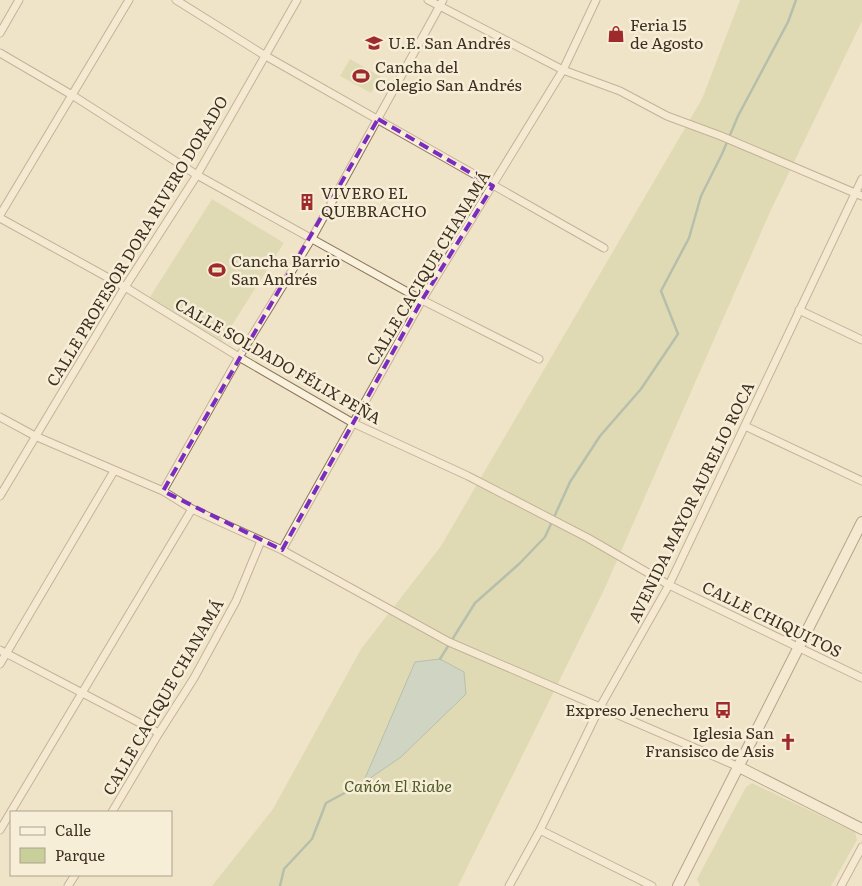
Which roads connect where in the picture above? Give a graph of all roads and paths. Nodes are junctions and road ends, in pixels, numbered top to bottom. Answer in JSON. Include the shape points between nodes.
{"nodes":[{"id":1,"x":19,"y":0,"type":"edge"},
{"id":2,"x":129,"y":0,"type":"edge"},
{"id":3,"x":176,"y":0,"type":"edge"},
{"id":4,"x":297,"y":0,"type":"edge"},
{"id":5,"x":428,"y":0,"type":"edge"},
{"id":6,"x":596,"y":0,"type":"edge"},
{"id":7,"x":441,"y":3,"type":"edge"},
{"id":8,"x":0,"y":32,"type":"edge"},
{"id":9,"x":0,"y":53,"type":"edge"},
{"id":10,"x":264,"y":55,"type":"junction"},
{"id":11,"x":563,"y":70,"type":"junction"},
{"id":12,"x":72,"y":95,"type":"junction"},
{"id":13,"x":378,"y":119,"type":"junction"},
{"id":14,"x":197,"y":175,"type":"junction"},
{"id":15,"x":862,"y":179,"type":"edge"},
{"id":16,"x":493,"y":186,"type":"junction"},
{"id":17,"x":859,"y":194,"type":"edge"},
{"id":18,"x":0,"y":216,"type":"edge"},
{"id":19,"x":312,"y":238,"type":"junction"},
{"id":20,"x":604,"y":248,"type":"dead end"},
{"id":21,"x":125,"y":288,"type":"junction"},
{"id":22,"x":422,"y":300,"type":"junction"},
{"id":23,"x":800,"y":310,"type":"junction"},
{"id":24,"x":862,"y":340,"type":"edge"},
{"id":25,"x":239,"y":357,"type":"junction"},
{"id":26,"x":540,"y":359,"type":"dead end"},
{"id":27,"x":0,"y":417,"type":"edge"},
{"id":28,"x":353,"y":423,"type":"junction"},
{"id":29,"x":745,"y":426,"type":"junction"},
{"id":30,"x":35,"y":436,"type":"junction"},
{"id":31,"x":114,"y":471,"type":"junction"},
{"id":32,"x":862,"y":481,"type":"edge"},
{"id":33,"x":163,"y":492,"type":"junction"},
{"id":34,"x":0,"y":496,"type":"edge"},
{"id":35,"x":192,"y":509,"type":"junction"},
{"id":36,"x":862,"y":522,"type":"edge"},
{"id":37,"x":560,"y":524,"type":"joint"},
{"id":38,"x":261,"y":541,"type":"junction"},
{"id":39,"x":282,"y":550,"type":"junction"},
{"id":40,"x":669,"y":585,"type":"junction"},
{"id":41,"x":799,"y":647,"type":"junction"},
{"id":42,"x":3,"y":652,"type":"edge"},
{"id":43,"x":0,"y":664,"type":"edge"},
{"id":44,"x":862,"y":678,"type":"edge"},
{"id":45,"x":82,"y":693,"type":"junction"},
{"id":46,"x":600,"y":707,"type":"junction"},
{"id":47,"x":159,"y":733,"type":"junction"},
{"id":48,"x":739,"y":767,"type":"junction"},
{"id":49,"x":11,"y":811,"type":"edge"},
{"id":50,"x":113,"y":811,"type":"edge"},
{"id":51,"x":10,"y":813,"type":"edge"},
{"id":52,"x":862,"y":829,"type":"edge"},
{"id":53,"x":0,"y":830,"type":"edge"},
{"id":54,"x":540,"y":830,"type":"junction"},
{"id":55,"x":862,"y":847,"type":"edge"},
{"id":56,"x":509,"y":886,"type":"edge"},
{"id":57,"x":652,"y":886,"type":"edge"},
{"id":58,"x":678,"y":886,"type":"edge"},
{"id":59,"x":841,"y":886,"type":"edge"}],
"edges":[{"from":1,"to":8,"type":"street"},
{"from":2,"to":12,"type":"street"},
{"from":3,"to":10,"type":"street"},
{"from":4,"to":10,"type":"street","name":"CALLE PROFESOR DORA RIVERO DORADO"},
{"from":5,"to":7,"type":"street"},
{"from":6,"to":11,"type":"street","name":"CALLE CACIQUE CHANAMÁ"},
{"from":7,"to":11,"type":"street"},
{"from":7,"to":13,"type":"street"},
{"from":9,"to":12,"type":"street"},
{"from":10,"to":13,"type":"street"},
{"from":10,"to":14,"type":"street","name":"CALLE PROFESOR DORA RIVERO DORADO"},
{"from":11,"to":16,"type":"street","name":"CALLE CACIQUE CHANAMÁ"},
{"from":11,"to":17,"type":"street","via":[[620,91],[667,116]]},
{"from":12,"to":14,"type":"street"},
{"from":12,"to":18,"type":"street"},
{"from":13,"to":16,"type":"street"},
{"from":13,"to":19,"type":"street"},
{"from":14,"to":19,"type":"street"},
{"from":14,"to":21,"type":"street","name":"CALLE PROFESOR DORA RIVERO DORADO"},
{"from":15,"to":17,"type":"street","name":"AVENIDA MAYOR AURELIO ROCA"},
{"from":16,"to":20,"type":"street"},
{"from":16,"to":22,"type":"street","name":"CALLE CACIQUE CHANAMÁ"},
{"from":17,"to":23,"type":"street","name":"AVENIDA MAYOR AURELIO ROCA"},
{"from":18,"to":21,"type":"street","name":"CALLE SOLDADO FÉLIX PEÑA"},
{"from":19,"to":22,"type":"street"},
{"from":19,"to":25,"type":"street"},
{"from":21,"to":25,"type":"street","name":"CALLE SOLDADO FÉLIX PEÑA"},
{"from":21,"to":30,"type":"street","name":"CALLE PROFESOR DORA RIVERO DORADO"},
{"from":22,"to":26,"type":"street"},
{"from":22,"to":28,"type":"street","name":"CALLE CACIQUE CHANAMÁ"},
{"from":23,"to":24,"type":"street"},
{"from":23,"to":29,"type":"street","name":"AVENIDA MAYOR AURELIO ROCA"},
{"from":25,"to":28,"type":"street","name":"CALLE SOLDADO FÉLIX PEÑA"},
{"from":25,"to":33,"type":"street"},
{"from":27,"to":30,"type":"street"},
{"from":28,"to":37,"type":"street","name":"CALLE SOLDADO FÉLIX PEÑA","via":[[468,476]]},
{"from":28,"to":39,"type":"street","name":"CALLE CACIQUE CHANAMÁ"},
{"from":29,"to":32,"type":"street"},
{"from":29,"to":40,"type":"street","name":"AVENIDA MAYOR AURELIO ROCA"},
{"from":30,"to":31,"type":"street"},
{"from":30,"to":34,"type":"street","name":"CALLE PROFESOR DORA RIVERO DORADO"},
{"from":31,"to":33,"type":"street"},
{"from":31,"to":42,"type":"street"},
{"from":33,"to":35,"type":"street"},
{"from":35,"to":38,"type":"street"},
{"from":35,"to":45,"type":"street"},
{"from":36,"to":41,"type":"street"},
{"from":37,"to":40,"type":"street","name":"CALLE CHIQUITOS"},
{"from":38,"to":39,"type":"street"},
{"from":38,"to":47,"type":"street","name":"CALLE CACIQUE CHANAMÁ","via":[[236,601],[194,678]]},
{"from":39,"to":46,"type":"street","via":[[449,642]]},
{"from":40,"to":41,"type":"street","name":"CALLE CHIQUITOS"},
{"from":40,"to":46,"type":"street","name":"AVENIDA MAYOR AURELIO ROCA"},
{"from":41,"to":44,"type":"street","name":"CALLE CHIQUITOS"},
{"from":41,"to":48,"type":"street"},
{"from":42,"to":43,"type":"street"},
{"from":42,"to":45,"type":"street"},
{"from":45,"to":47,"type":"street"},
{"from":45,"to":49,"type":"street"},
{"from":46,"to":48,"type":"street"},
{"from":46,"to":54,"type":"street","name":"AVENIDA MAYOR AURELIO ROCA"},
{"from":47,"to":50,"type":"street","name":"CALLE CACIQUE CHANAMÁ"},
{"from":48,"to":52,"type":"street"},
{"from":48,"to":58,"type":"street"},
{"from":51,"to":53,"type":"street"},
{"from":54,"to":56,"type":"street","name":"AVENIDA MAYOR AURELIO ROCA"},
{"from":54,"to":57,"type":"street"},
{"from":55,"to":59,"type":"street"}]}
